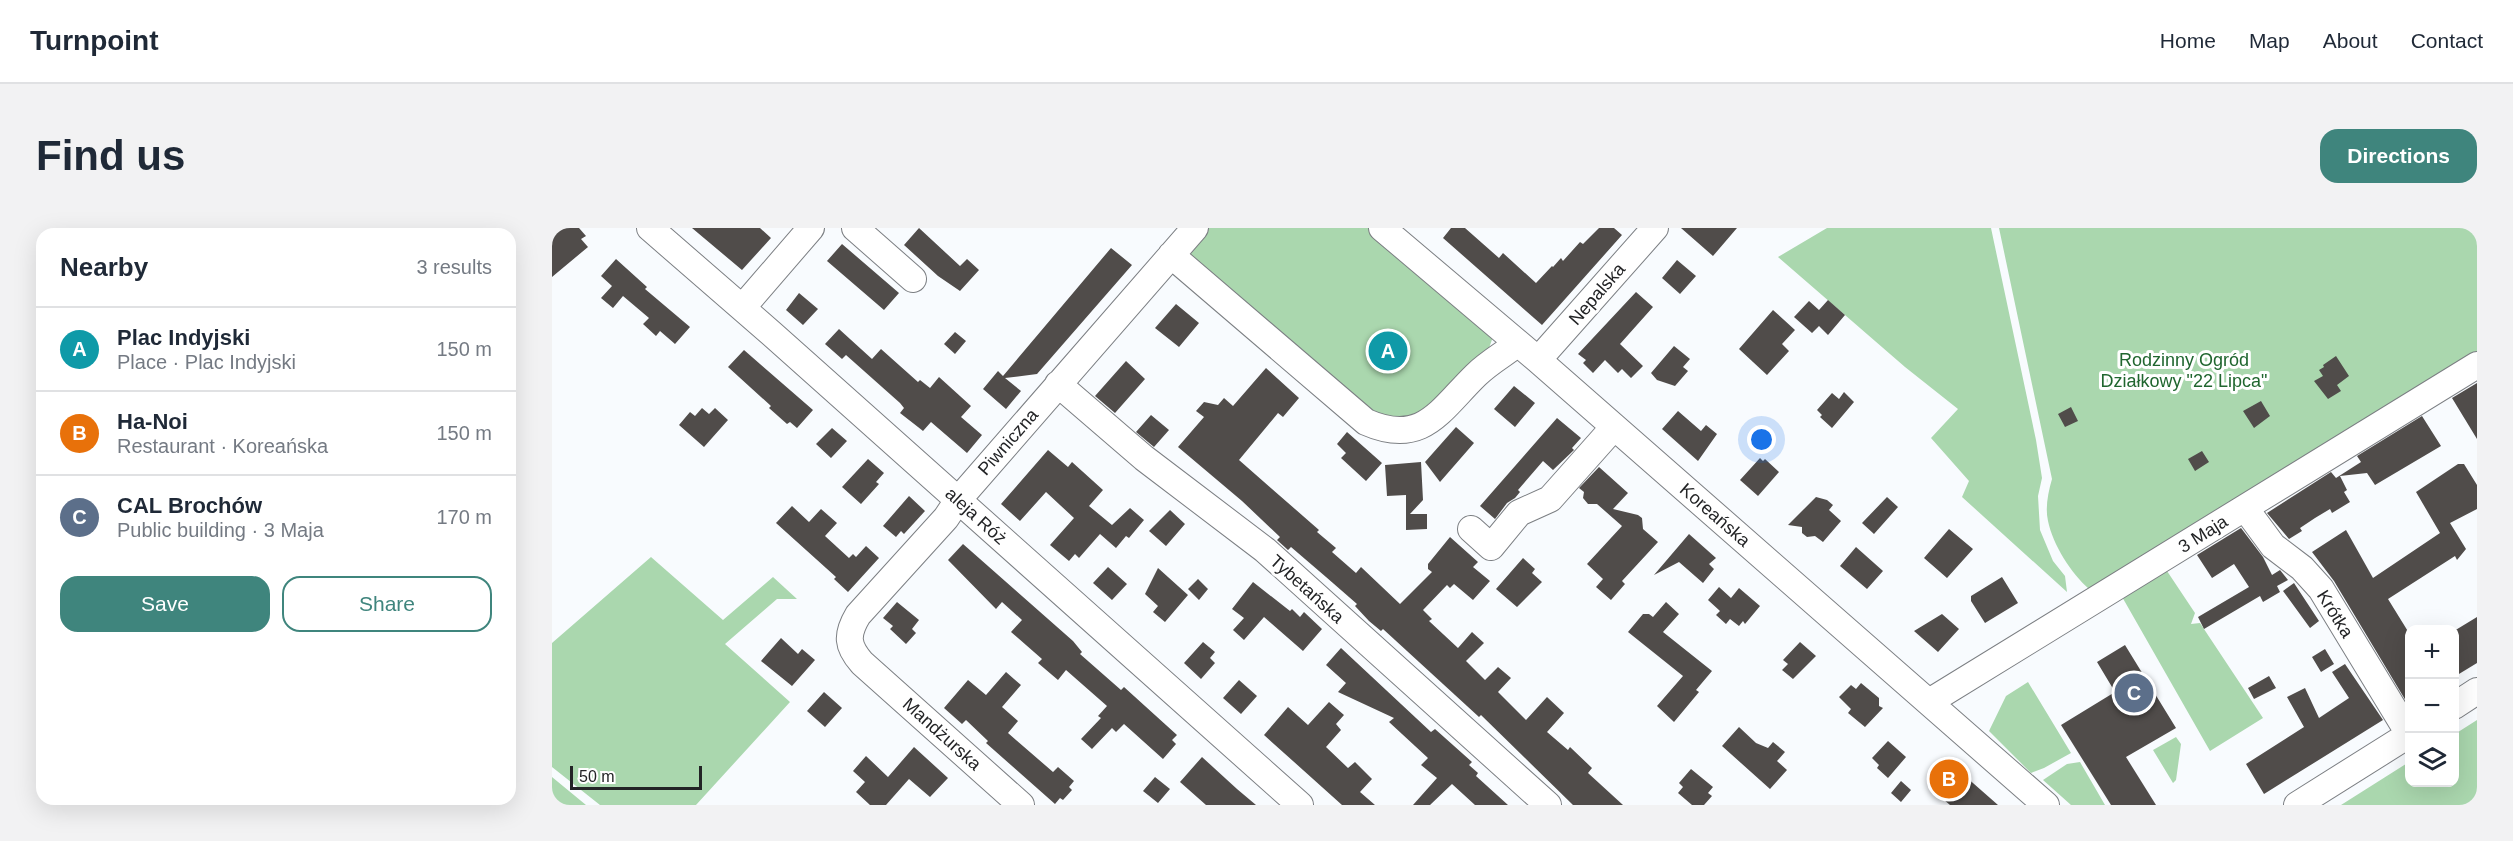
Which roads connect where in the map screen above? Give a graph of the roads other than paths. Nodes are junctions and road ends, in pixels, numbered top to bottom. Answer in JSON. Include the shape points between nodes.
{"nodes":[{"id":1,"x":650,"y":228,"type":"edge"},
{"id":2,"x":811,"y":228,"type":"edge"},
{"id":3,"x":855,"y":228,"type":"edge"},
{"id":4,"x":1195,"y":228,"type":"edge"},
{"id":5,"x":1382,"y":228,"type":"edge"},
{"id":6,"x":1655,"y":228,"type":"edge"},
{"id":7,"x":1171,"y":255,"type":"junction"},
{"id":8,"x":913,"y":279,"type":"dead end"},
{"id":9,"x":742,"y":308,"type":"junction"},
{"id":10,"x":1517,"y":344,"type":"junction"},
{"id":11,"x":1538,"y":360,"type":"junction"},
{"id":12,"x":2477,"y":365,"type":"edge"},
{"id":13,"x":1058,"y":384,"type":"junction"},
{"id":14,"x":1614,"y":427,"type":"junction"},
{"id":15,"x":958,"y":500,"type":"junction"},
{"id":16,"x":2245,"y":508,"type":"junction"},
{"id":17,"x":1471,"y":529,"type":"dead end"},
{"id":18,"x":862,"y":663,"type":"joint"},
{"id":19,"x":2477,"y":691,"type":"edge"},
{"id":20,"x":1929,"y":702,"type":"junction"},
{"id":21,"x":2459,"y":703,"type":"edge"},
{"id":22,"x":2408,"y":733,"type":"edge"},
{"id":23,"x":2405,"y":737,"type":"edge"},
{"id":24,"x":1021,"y":805,"type":"edge"},
{"id":25,"x":1300,"y":805,"type":"edge"},
{"id":26,"x":1548,"y":805,"type":"edge"},
{"id":27,"x":2046,"y":805,"type":"edge"},
{"id":28,"x":2296,"y":805,"type":"edge"}],
"edges":[{"from":1,"to":9,"type":"street","name":"aleja Róż"},
{"from":2,"to":9,"type":"street"},
{"from":3,"to":8,"type":"street"},
{"from":4,"to":7,"type":"street","name":"Piwniczna"},
{"from":5,"to":10,"type":"street","name":"Koreańska"},
{"from":6,"to":11,"type":"street","name":"Nepalska"},
{"from":7,"to":10,"type":"street","via":[[1366,422],[1384,430],[1411,430],[1425,425],[1478,374]]},
{"from":7,"to":13,"type":"street","name":"Piwniczna"},
{"from":9,"to":15,"type":"street","name":"aleja Róż"},
{"from":10,"to":11,"type":"street","name":"Koreańska"},
{"from":11,"to":14,"type":"street","name":"Koreańska"},
{"from":12,"to":16,"type":"street","name":"3 Maja"},
{"from":13,"to":15,"type":"street","name":"Piwniczna"},
{"from":13,"to":26,"type":"street","name":"Tybetańska","via":[[1144,458],[1264,550]]},
{"from":14,"to":17,"type":"street","via":[[1550,500],[1520,513],[1491,547]]},
{"from":14,"to":20,"type":"street","name":"Koreańska"},
{"from":15,"to":18,"type":"street","name":"Piwniczna","via":[[858,615],[850,629],[850,642]]},
{"from":15,"to":25,"type":"street","name":"aleja Róż"},
{"from":16,"to":20,"type":"street","name":"3 Maja"},
{"from":16,"to":22,"type":"street","name":"Krótka","via":[[2273,546],[2302,567],[2321,589]]},
{"from":18,"to":24,"type":"street","name":"Mandżurska"},
{"from":19,"to":21,"type":"street"},
{"from":20,"to":27,"type":"street","name":"Koreańska"},
{"from":23,"to":28,"type":"street"}]}
